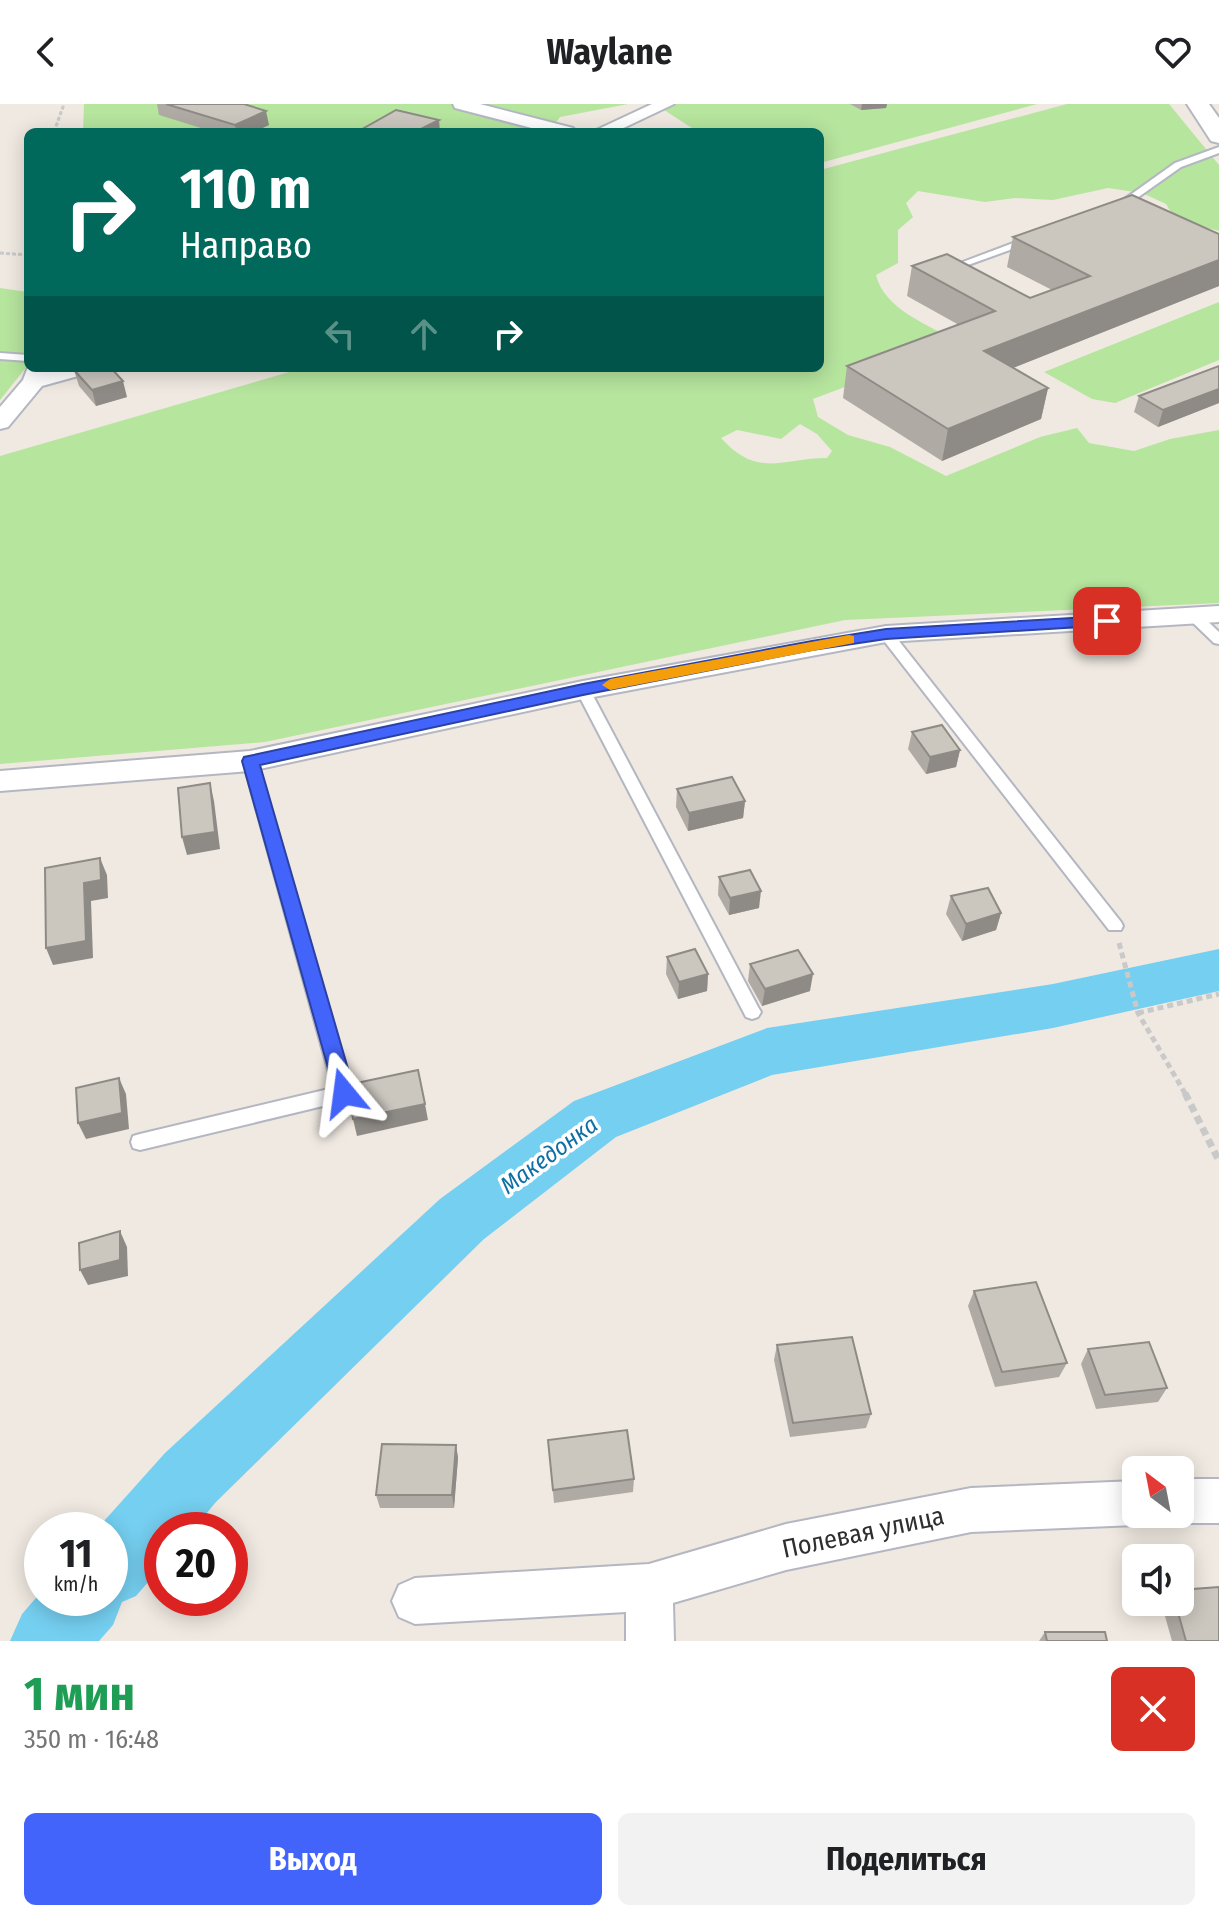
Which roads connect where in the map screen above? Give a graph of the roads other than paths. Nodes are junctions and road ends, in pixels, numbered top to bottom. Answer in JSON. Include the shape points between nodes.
{"nodes":[{"id":1,"x":461,"y":104,"type":"edge"},
{"id":2,"x":666,"y":104,"type":"edge"},
{"id":3,"x":1198,"y":104,"type":"edge"},
{"id":4,"x":552,"y":128,"type":"edge"},
{"id":5,"x":610,"y":128,"type":"edge"},
{"id":6,"x":1219,"y":136,"type":"edge"},
{"id":7,"x":1219,"y":150,"type":"edge"},
{"id":8,"x":1102,"y":214,"type":"edge"},
{"id":9,"x":1047,"y":234,"type":"edge"},
{"id":10,"x":965,"y":263,"type":"edge"},
{"id":11,"x":0,"y":356,"type":"edge"},
{"id":12,"x":24,"y":358,"type":"edge"},
{"id":13,"x":36,"y":374,"type":"edge"},
{"id":14,"x":0,"y":422,"type":"edge"},
{"id":15,"x":1206,"y":615,"type":"edge"},
{"id":16,"x":886,"y":634,"type":"junction"},
{"id":17,"x":1219,"y":640,"type":"edge"},
{"id":18,"x":583,"y":690,"type":"junction"},
{"id":19,"x":250,"y":761,"type":"junction"},
{"id":20,"x":0,"y":781,"type":"edge"},
{"id":21,"x":1115,"y":926,"type":"dead end"},
{"id":22,"x":752,"y":1012,"type":"dead end"},
{"id":23,"x":140,"y":1142,"type":"dead end"},
{"id":24,"x":1194,"y":1501,"type":"edge"},
{"id":25,"x":1219,"y":1501,"type":"edge"},
{"id":26,"x":1122,"y":1504,"type":"edge"},
{"id":27,"x":649,"y":1587,"type":"junction"},
{"id":28,"x":415,"y":1601,"type":"dead end"},
{"id":29,"x":650,"y":1641,"type":"edge"}],
"edges":[{"from":1,"to":4,"type":"street"},
{"from":2,"to":5,"type":"street"},
{"from":3,"to":6,"type":"main road"},
{"from":7,"to":8,"type":"lane","via":[[1151,182]]},
{"from":9,"to":10,"type":"lane"},
{"from":11,"to":12,"type":"lane"},
{"from":13,"to":14,"type":"street"},
{"from":15,"to":16,"type":"street"},
{"from":15,"to":17,"type":"lane"},
{"from":16,"to":18,"type":"street"},
{"from":16,"to":21,"type":"lane"},
{"from":18,"to":19,"type":"street"},
{"from":18,"to":22,"type":"lane"},
{"from":19,"to":20,"type":"street"},
{"from":19,"to":23,"type":"lane","via":[[344,1093]]},
{"from":24,"to":25,"type":"street"},
{"from":26,"to":27,"type":"street","name":"Полевая улица","via":[[971,1510],[786,1547]]},
{"from":27,"to":28,"type":"street","name":"Полевая улица"},
{"from":27,"to":29,"type":"street"}]}
